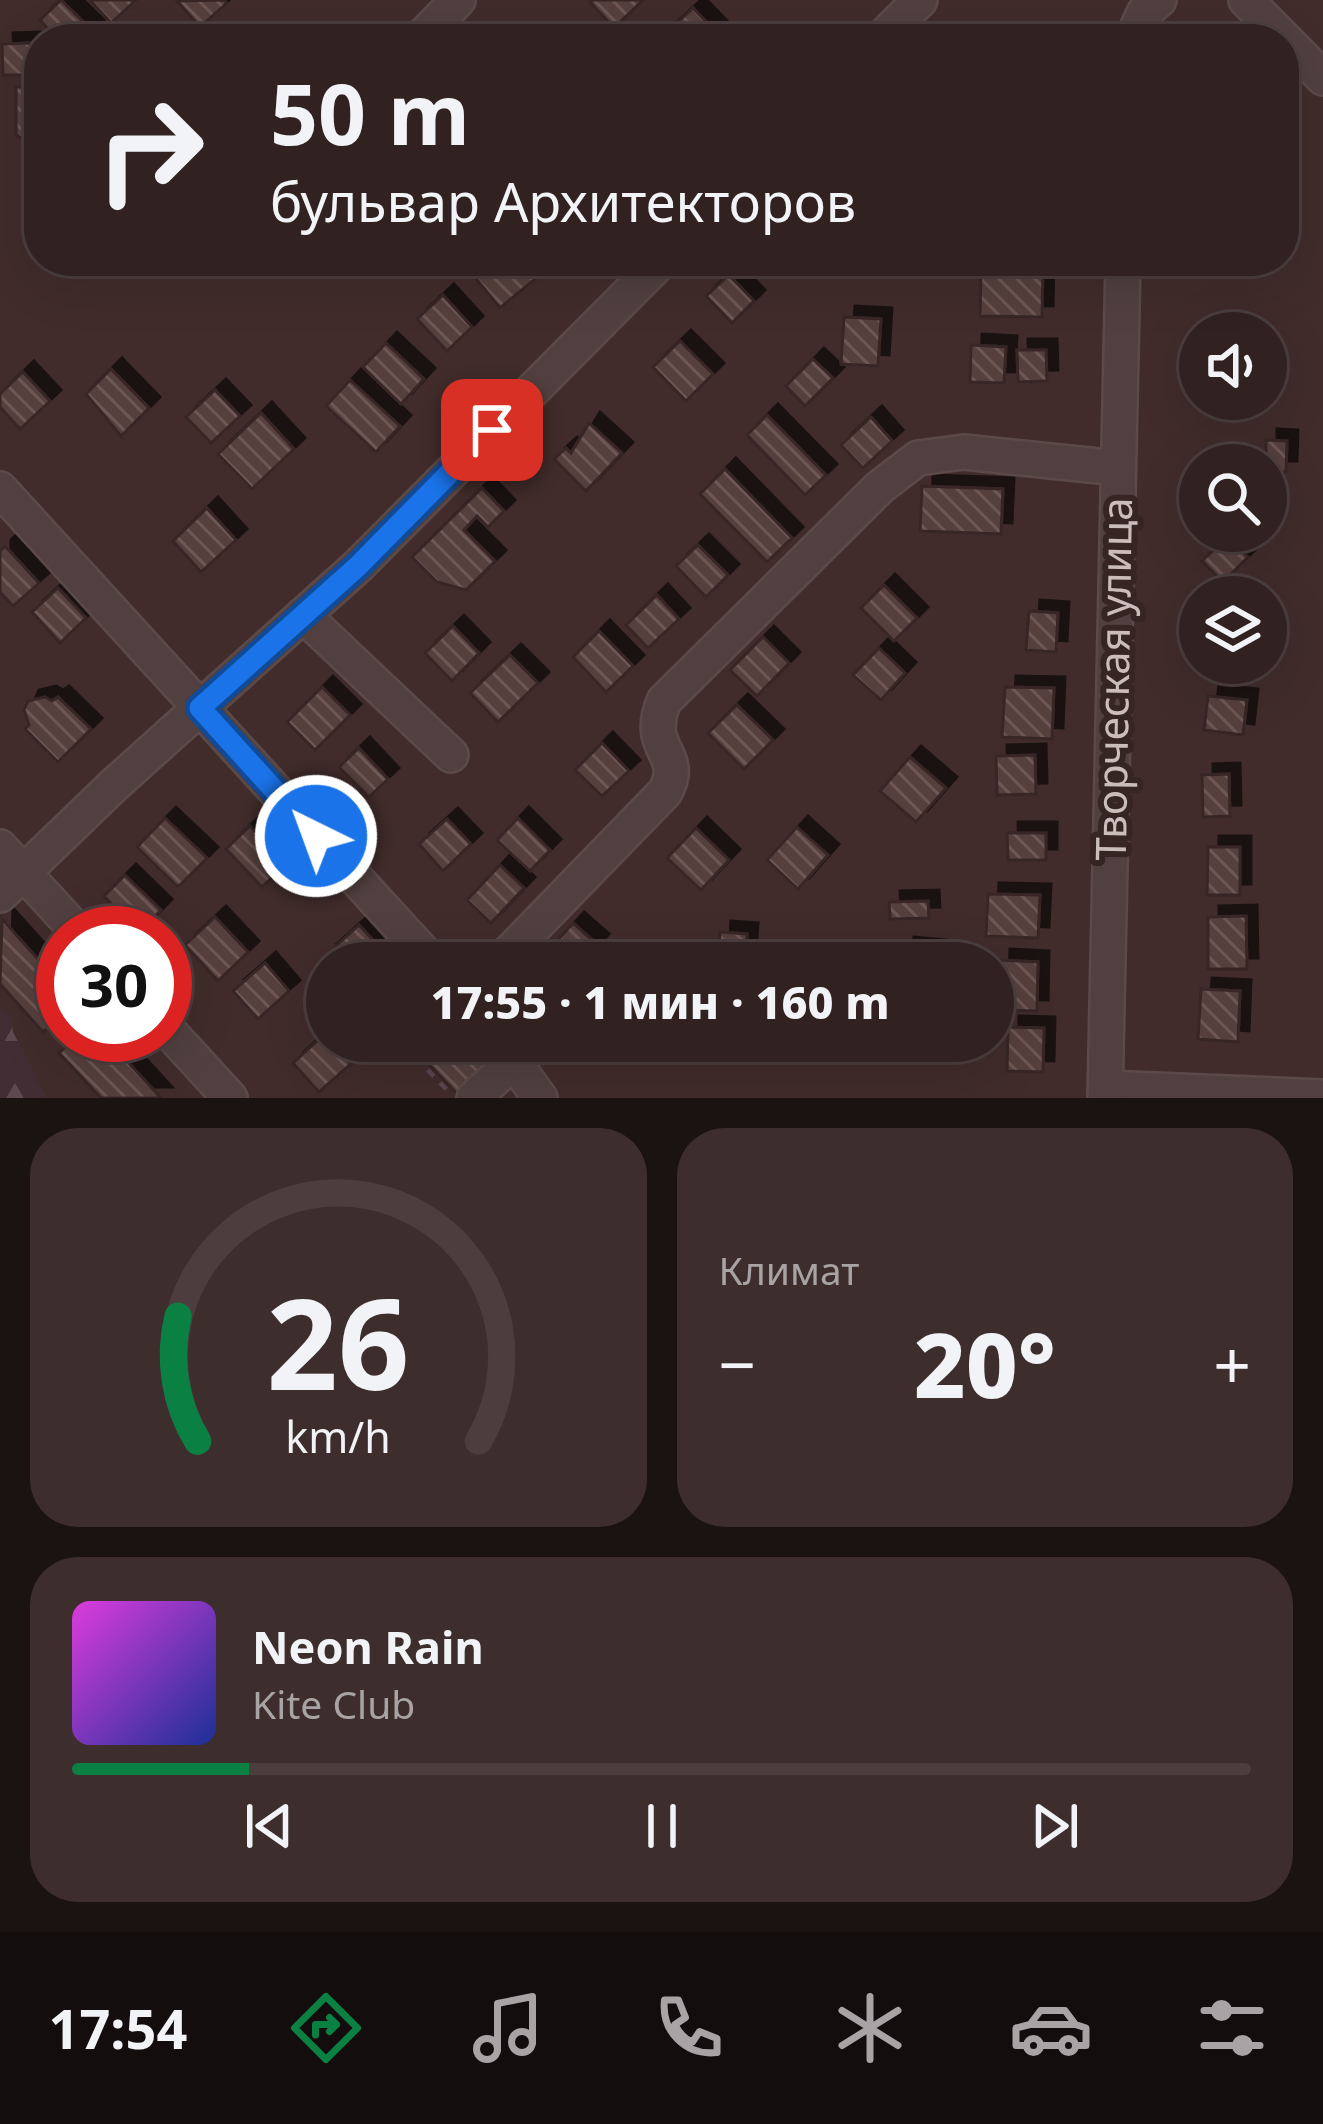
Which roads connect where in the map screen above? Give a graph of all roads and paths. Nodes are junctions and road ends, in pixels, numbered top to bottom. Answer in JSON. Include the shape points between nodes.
{"nodes":[{"id":1,"x":458,"y":0,"type":"edge"},
{"id":2,"x":920,"y":0,"type":"edge"},
{"id":3,"x":1160,"y":0,"type":"edge"},
{"id":4,"x":1246,"y":0,"type":"edge"},
{"id":5,"x":435,"y":24,"type":"edge"},
{"id":6,"x":896,"y":24,"type":"edge"},
{"id":7,"x":1139,"y":24,"type":"edge"},
{"id":8,"x":1270,"y":24,"type":"edge"},
{"id":9,"x":1299,"y":54,"type":"edge"},
{"id":10,"x":1323,"y":78,"type":"edge"},
{"id":11,"x":646,"y":276,"type":"edge"},
{"id":12,"x":1123,"y":276,"type":"edge"},
{"id":13,"x":1118,"y":468,"type":"junction"},
{"id":14,"x":0,"y":489,"type":"edge"},
{"id":15,"x":303,"y":615,"type":"junction"},
{"id":16,"x":200,"y":708,"type":"junction"},
{"id":17,"x":451,"y":755,"type":"dead end"},
{"id":18,"x":8,"y":871,"type":"edge"},
{"id":19,"x":48,"y":906,"type":"edge"},
{"id":20,"x":414,"y":942,"type":"edge"},
{"id":21,"x":519,"y":942,"type":"edge"},
{"id":22,"x":192,"y":1056,"type":"edge"},
{"id":23,"x":420,"y":1062,"type":"edge"},
{"id":24,"x":499,"y":1062,"type":"edge"},
{"id":25,"x":515,"y":1062,"type":"edge"},
{"id":26,"x":1105,"y":1093,"type":"edge"},
{"id":27,"x":1323,"y":1097,"type":"edge"},
{"id":28,"x":230,"y":1098,"type":"edge"},
{"id":29,"x":455,"y":1098,"type":"edge"},
{"id":30,"x":474,"y":1098,"type":"edge"},
{"id":31,"x":540,"y":1098,"type":"edge"}],
"edges":[{"from":1,"to":5,"type":"street"},
{"from":2,"to":6,"type":"street"},
{"from":3,"to":7,"type":"street"},
{"from":4,"to":8,"type":"street"},
{"from":9,"to":10,"type":"street"},
{"from":11,"to":15,"type":"street"},
{"from":12,"to":13,"type":"street","name":"Творческая улица"},
{"from":13,"to":21,"type":"street","via":[[964,452],[918,458],[880,487],[664,701],[656,721],[671,761],[665,792]]},
{"from":13,"to":26,"type":"street","name":"Творческая улица"},
{"from":14,"to":16,"type":"street"},
{"from":15,"to":16,"type":"street"},
{"from":15,"to":17,"type":"street"},
{"from":16,"to":18,"type":"street"},
{"from":16,"to":20,"type":"street"},
{"from":18,"to":19,"type":"street"},
{"from":22,"to":28,"type":"street"},
{"from":23,"to":29,"type":"path"},
{"from":24,"to":30,"type":"street"},
{"from":25,"to":31,"type":"street"},
{"from":26,"to":27,"type":"street"}]}
